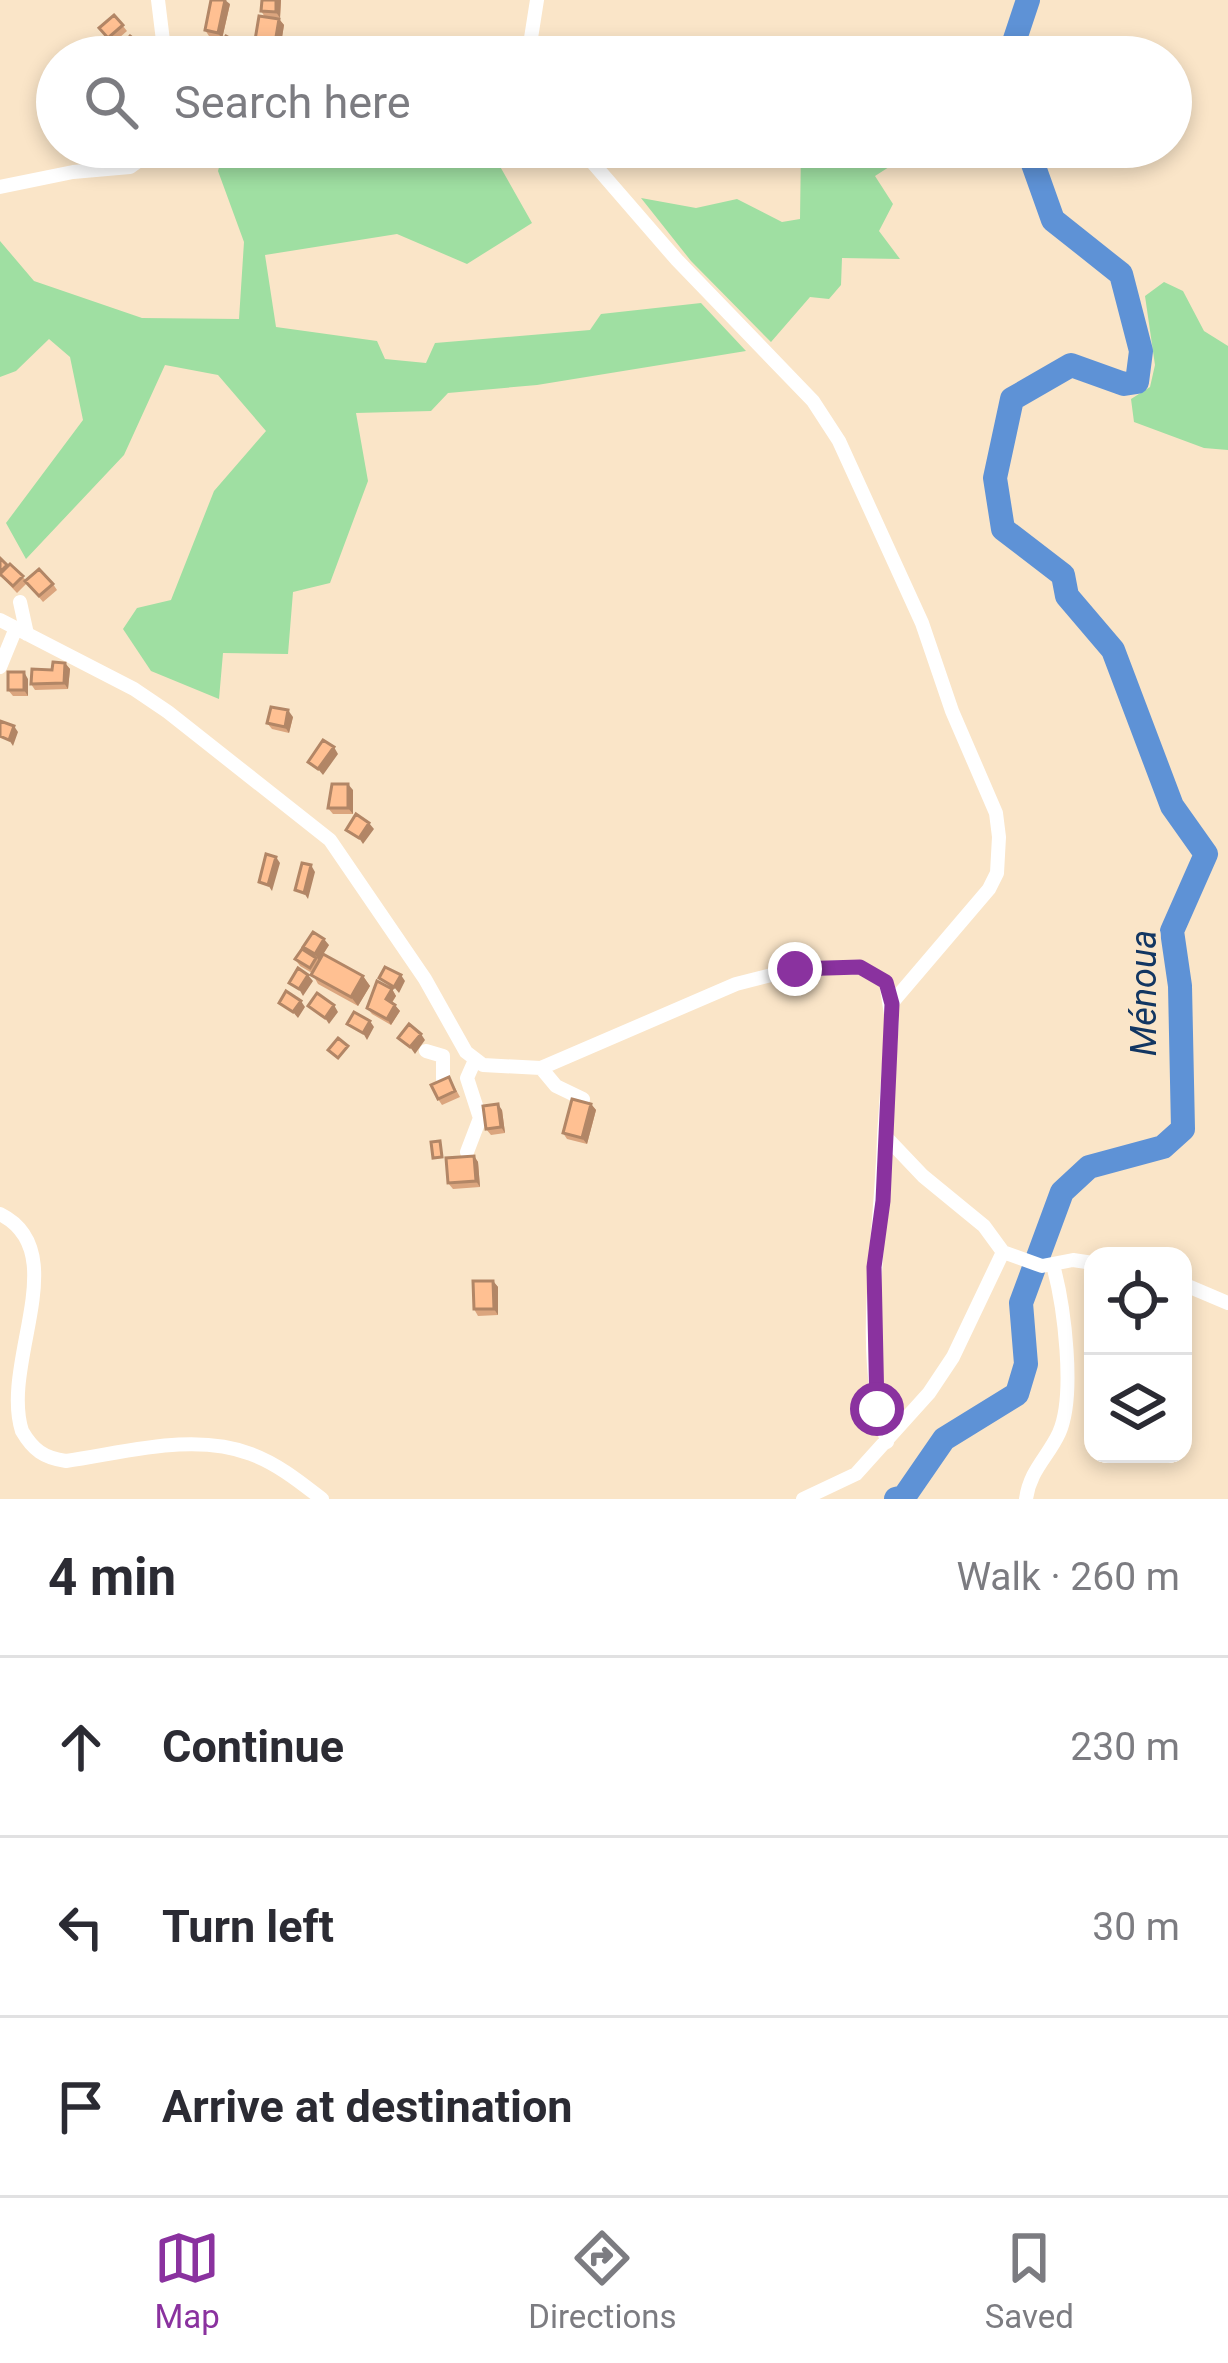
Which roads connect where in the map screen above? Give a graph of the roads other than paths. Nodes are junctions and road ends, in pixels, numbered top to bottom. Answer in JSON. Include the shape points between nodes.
{"nodes":[{"id":1,"x":158,"y":0,"type":"edge"},
{"id":2,"x":537,"y":0,"type":"edge"},
{"id":3,"x":162,"y":36,"type":"edge"},
{"id":4,"x":531,"y":36,"type":"edge"},
{"id":5,"x":119,"y":168,"type":"edge"},
{"id":6,"x":598,"y":168,"type":"edge"},
{"id":7,"x":0,"y":187,"type":"edge"},
{"id":8,"x":20,"y":602,"type":"dead end"},
{"id":9,"x":0,"y":620,"type":"edge"},
{"id":10,"x":21,"y":631,"type":"junction"},
{"id":11,"x":0,"y":667,"type":"edge"},
{"id":12,"x":892,"y":1004,"type":"junction"},
{"id":13,"x":458,"y":1038,"type":"junction"},
{"id":14,"x":426,"y":1051,"type":"dead end"},
{"id":15,"x":443,"y":1056,"type":"junction"},
{"id":16,"x":475,"y":1060,"type":"junction"},
{"id":17,"x":541,"y":1068,"type":"junction"},
{"id":18,"x":443,"y":1079,"type":"edge"},
{"id":19,"x":583,"y":1099,"type":"edge"},
{"id":20,"x":884,"y":1135,"type":"junction"},
{"id":21,"x":467,"y":1152,"type":"edge"},
{"id":22,"x":0,"y":1214,"type":"edge"},
{"id":23,"x":1003,"y":1252,"type":"junction"},
{"id":24,"x":1084,"y":1261,"type":"edge"},
{"id":25,"x":1047,"y":1266,"type":"junction"},
{"id":26,"x":1192,"y":1288,"type":"edge"},
{"id":27,"x":1228,"y":1303,"type":"edge"},
{"id":28,"x":886,"y":1442,"type":"junction"},
{"id":29,"x":322,"y":1499,"type":"edge"},
{"id":30,"x":802,"y":1499,"type":"edge"},
{"id":31,"x":1026,"y":1499,"type":"edge"}],
"edges":[{"from":1,"to":3,"type":"street"},
{"from":2,"to":4,"type":"street"},
{"from":5,"to":7,"type":"street"},
{"from":6,"to":12,"type":"street","via":[[830,425],[922,623],[996,813],[997,873],[989,889]]},
{"from":8,"to":10,"type":"street"},
{"from":9,"to":10,"type":"street"},
{"from":10,"to":11,"type":"street"},
{"from":10,"to":13,"type":"street","via":[[134,689],[330,840]]},
{"from":12,"to":17,"type":"street","via":[[886,982],[860,967],[795,969],[736,984]]},
{"from":12,"to":20,"type":"street"},
{"from":13,"to":15,"type":"street"},
{"from":13,"to":16,"type":"street"},
{"from":14,"to":15,"type":"street"},
{"from":15,"to":18,"type":"street"},
{"from":16,"to":17,"type":"street","via":[[495,1069]]},
{"from":16,"to":21,"type":"street","via":[[467,1078],[480,1118]]},
{"from":17,"to":19,"type":"street"},
{"from":20,"to":23,"type":"street"},
{"from":20,"to":28,"type":"street","via":[[874,1388]]},
{"from":22,"to":29,"type":"street","via":[[28,1240],[30,1290],[10,1399],[38,1451],[66,1461],[198,1444],[236,1449]]},
{"from":23,"to":25,"type":"street"},
{"from":23,"to":28,"type":"street","via":[[952,1358]]},
{"from":24,"to":25,"type":"street"},
{"from":25,"to":31,"type":"street","via":[[1063,1323],[1064,1416]]},
{"from":26,"to":27,"type":"street"},
{"from":28,"to":30,"type":"street","via":[[856,1474]]}]}
